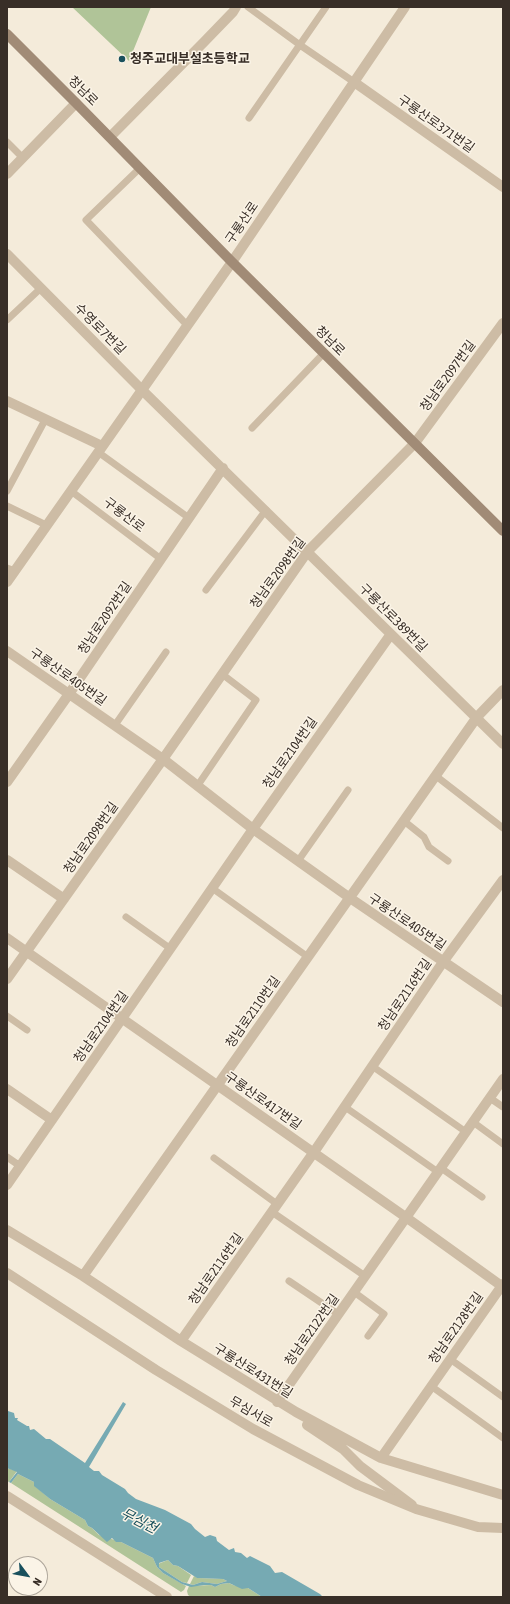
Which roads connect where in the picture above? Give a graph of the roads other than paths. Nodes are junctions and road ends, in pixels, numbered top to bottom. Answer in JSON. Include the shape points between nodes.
{"nodes":[{"id":1,"x":236,"y":7,"type":"edge"},
{"id":2,"x":248,"y":7,"type":"edge"},
{"id":3,"x":326,"y":7,"type":"edge"},
{"id":4,"x":405,"y":7,"type":"edge"},
{"id":5,"x":7,"y":34,"type":"edge"},
{"id":6,"x":300,"y":45,"type":"junction"},
{"id":7,"x":354,"y":82,"type":"junction"},
{"id":8,"x":76,"y":103,"type":"junction"},
{"id":9,"x":250,"y":118,"type":"dead end"},
{"id":10,"x":110,"y":137,"type":"junction"},
{"id":11,"x":7,"y":142,"type":"edge"},
{"id":12,"x":23,"y":158,"type":"junction"},
{"id":13,"x":140,"y":168,"type":"junction"},
{"id":14,"x":7,"y":174,"type":"edge"},
{"id":15,"x":503,"y":187,"type":"edge"},
{"id":16,"x":7,"y":254,"type":"edge"},
{"id":17,"x":232,"y":262,"type":"junction"},
{"id":18,"x":40,"y":288,"type":"junction"},
{"id":19,"x":7,"y":320,"type":"edge"},
{"id":20,"x":503,"y":323,"type":"edge"},
{"id":21,"x":187,"y":325,"type":"junction"},
{"id":22,"x":324,"y":353,"type":"junction"},
{"id":23,"x":141,"y":389,"type":"junction"},
{"id":24,"x":7,"y":401,"type":"edge"},
{"id":25,"x":45,"y":420,"type":"junction"},
{"id":26,"x":252,"y":428,"type":"dead end"},
{"id":27,"x":415,"y":443,"type":"junction"},
{"id":28,"x":100,"y":449,"type":"junction"},
{"id":29,"x":223,"y":468,"type":"junction"},
{"id":30,"x":7,"y":491,"type":"edge"},
{"id":31,"x":70,"y":491,"type":"junction"},
{"id":32,"x":7,"y":506,"type":"edge"},
{"id":33,"x":266,"y":510,"type":"junction"},
{"id":34,"x":189,"y":518,"type":"junction"},
{"id":35,"x":46,"y":526,"type":"junction"},
{"id":36,"x":503,"y":531,"type":"edge"},
{"id":37,"x":308,"y":551,"type":"junction"},
{"id":38,"x":161,"y":559,"type":"junction"},
{"id":39,"x":11,"y":569,"type":"edge"},
{"id":40,"x":7,"y":582,"type":"edge"},
{"id":41,"x":206,"y":590,"type":"dead end"},
{"id":42,"x":391,"y":634,"type":"junction"},
{"id":43,"x":7,"y":651,"type":"edge"},
{"id":44,"x":166,"y":652,"type":"dead end"},
{"id":45,"x":222,"y":674,"type":"junction"},
{"id":46,"x":503,"y":690,"type":"edge"},
{"id":47,"x":70,"y":694,"type":"junction"},
{"id":48,"x":477,"y":717,"type":"junction"},
{"id":49,"x":115,"y":725,"type":"junction"},
{"id":50,"x":503,"y":744,"type":"edge"},
{"id":51,"x":163,"y":759,"type":"junction"},
{"id":52,"x":436,"y":776,"type":"junction"},
{"id":53,"x":7,"y":782,"type":"edge"},
{"id":54,"x":198,"y":785,"type":"junction"},
{"id":55,"x":348,"y":790,"type":"dead end"},
{"id":56,"x":404,"y":821,"type":"junction"},
{"id":57,"x":503,"y":828,"type":"edge"},
{"id":58,"x":253,"y":829,"type":"junction"},
{"id":59,"x":7,"y":860,"type":"edge"},
{"id":60,"x":298,"y":861,"type":"junction"},
{"id":61,"x":448,"y":861,"type":"dead end"},
{"id":62,"x":503,"y":880,"type":"edge"},
{"id":63,"x":212,"y":888,"type":"junction"},
{"id":64,"x":350,"y":898,"type":"junction"},
{"id":65,"x":64,"y":899,"type":"junction"},
{"id":66,"x":126,"y":918,"type":"dead end"},
{"id":67,"x":7,"y":938,"type":"edge"},
{"id":68,"x":171,"y":949,"type":"junction"},
{"id":69,"x":27,"y":951,"type":"junction"},
{"id":70,"x":308,"y":958,"type":"junction"},
{"id":71,"x":443,"y":962,"type":"junction"},
{"id":72,"x":7,"y":979,"type":"edge"},
{"id":73,"x":503,"y":1002,"type":"edge"},
{"id":74,"x":7,"y":1016,"type":"edge"},
{"id":75,"x":123,"y":1018,"type":"junction"},
{"id":76,"x":28,"y":1030,"type":"dead end"},
{"id":77,"x":372,"y":1066,"type":"junction"},
{"id":78,"x":503,"y":1079,"type":"edge"},
{"id":79,"x":218,"y":1085,"type":"junction"},
{"id":80,"x":7,"y":1089,"type":"edge"},
{"id":81,"x":490,"y":1098,"type":"junction"},
{"id":82,"x":345,"y":1107,"type":"junction"},
{"id":83,"x":503,"y":1107,"type":"edge"},
{"id":84,"x":52,"y":1120,"type":"junction"},
{"id":85,"x":473,"y":1122,"type":"junction"},
{"id":86,"x":466,"y":1132,"type":"junction"},
{"id":87,"x":503,"y":1144,"type":"edge"},
{"id":88,"x":314,"y":1152,"type":"junction"},
{"id":89,"x":7,"y":1157,"type":"edge"},
{"id":90,"x":214,"y":1158,"type":"dead end"},
{"id":91,"x":20,"y":1166,"type":"junction"},
{"id":92,"x":440,"y":1170,"type":"junction"},
{"id":93,"x":7,"y":1184,"type":"edge"},
{"id":94,"x":482,"y":1197,"type":"dead end"},
{"id":95,"x":275,"y":1208,"type":"junction"},
{"id":96,"x":407,"y":1218,"type":"junction"},
{"id":97,"x":7,"y":1230,"type":"edge"},
{"id":98,"x":7,"y":1273,"type":"edge"},
{"id":99,"x":83,"y":1276,"type":"junction"},
{"id":100,"x":365,"y":1276,"type":"junction"},
{"id":101,"x":289,"y":1281,"type":"dead end"},
{"id":102,"x":503,"y":1286,"type":"edge"},
{"id":103,"x":354,"y":1292,"type":"junction"},
{"id":104,"x":338,"y":1314,"type":"junction"},
{"id":105,"x":368,"y":1336,"type":"dead end"},
{"id":106,"x":181,"y":1341,"type":"junction"},
{"id":107,"x":450,"y":1359,"type":"junction"},
{"id":108,"x":431,"y":1386,"type":"junction"},
{"id":109,"x":503,"y":1397,"type":"edge"},
{"id":110,"x":277,"y":1402,"type":"junction"},
{"id":111,"x":296,"y":1412,"type":"junction"},
{"id":112,"x":503,"y":1438,"type":"edge"},
{"id":113,"x":381,"y":1458,"type":"junction"},
{"id":114,"x":502,"y":1494,"type":"edge"},
{"id":115,"x":7,"y":1496,"type":"edge"},
{"id":116,"x":416,"y":1509,"type":"junction"},
{"id":117,"x":503,"y":1528,"type":"edge"},
{"id":118,"x":167,"y":1597,"type":"edge"}],
"edges":[{"from":1,"to":10,"type":"street"},
{"from":2,"to":6,"type":"lane"},
{"from":3,"to":6,"type":"lane"},
{"from":4,"to":7,"type":"street","name":"구룡산로"},
{"from":5,"to":8,"type":"main road","name":"청남로"},
{"from":6,"to":7,"type":"lane"},
{"from":6,"to":9,"type":"lane"},
{"from":7,"to":15,"type":"street","name":"구룡산로371번길"},
{"from":7,"to":17,"type":"street","name":"구룡산로"},
{"from":8,"to":10,"type":"main road","name":"청남로"},
{"from":8,"to":12,"type":"street"},
{"from":10,"to":13,"type":"main road","name":"청남로"},
{"from":11,"to":12,"type":"lane"},
{"from":12,"to":14,"type":"street"},
{"from":13,"to":17,"type":"main road","name":"청남로"},
{"from":13,"to":21,"type":"lane","via":[[86,220]]},
{"from":16,"to":18,"type":"street","name":"수영로7번길"},
{"from":17,"to":21,"type":"street","name":"구룡산로"},
{"from":17,"to":22,"type":"main road","name":"청남로"},
{"from":18,"to":19,"type":"lane"},
{"from":18,"to":23,"type":"street","name":"수영로7번길"},
{"from":20,"to":27,"type":"street","name":"청남로2097번길"},
{"from":21,"to":23,"type":"street","name":"구룡산로"},
{"from":22,"to":26,"type":"lane"},
{"from":22,"to":27,"type":"main road","name":"청남로"},
{"from":23,"to":28,"type":"street","name":"구룡산로"},
{"from":23,"to":29,"type":"street","name":"구룡산로389번길"},
{"from":24,"to":25,"type":"street"},
{"from":25,"to":28,"type":"street"},
{"from":25,"to":30,"type":"lane"},
{"from":27,"to":36,"type":"main road","name":"청남로"},
{"from":27,"to":37,"type":"street","name":"청남로2098번길"},
{"from":28,"to":31,"type":"street","name":"구룡산로"},
{"from":28,"to":34,"type":"lane"},
{"from":29,"to":33,"type":"street","name":"구룡산로389번길"},
{"from":29,"to":34,"type":"street","name":"청남로2092번길"},
{"from":31,"to":35,"type":"street","name":"구룡산로"},
{"from":31,"to":38,"type":"lane","name":"구룡산로"},
{"from":32,"to":35,"type":"lane"},
{"from":33,"to":37,"type":"street","name":"구룡산로389번길"},
{"from":33,"to":41,"type":"lane"},
{"from":34,"to":38,"type":"street","name":"청남로2092번길"},
{"from":35,"to":39,"type":"street","name":"구룡산로"},
{"from":37,"to":42,"type":"street","name":"구룡산로389번길"},
{"from":37,"to":45,"type":"street","name":"청남로2098번길"},
{"from":38,"to":47,"type":"street","name":"청남로2092번길"},
{"from":39,"to":40,"type":"street","name":"구룡산로"},
{"from":42,"to":48,"type":"street","name":"구룡산로389번길"},
{"from":42,"to":58,"type":"street","name":"청남로2104번길"},
{"from":43,"to":47,"type":"street","name":"구룡산로405번길"},
{"from":44,"to":49,"type":"lane"},
{"from":45,"to":51,"type":"street","name":"청남로2098번길"},
{"from":45,"to":54,"type":"lane","via":[[256,700]]},
{"from":46,"to":48,"type":"street","name":"청남로2110번길"},
{"from":47,"to":49,"type":"street","name":"구룡산로405번길"},
{"from":47,"to":53,"type":"street","name":"청남로2092번길"},
{"from":48,"to":50,"type":"street","name":"구룡산로389번길"},
{"from":48,"to":52,"type":"street","name":"청남로2110번길"},
{"from":49,"to":51,"type":"street","name":"구룡산로405번길"},
{"from":51,"to":54,"type":"street","name":"구룡산로405번길"},
{"from":51,"to":65,"type":"street","name":"청남로2098번길"},
{"from":52,"to":56,"type":"street","name":"청남로2110번길"},
{"from":52,"to":57,"type":"lane"},
{"from":54,"to":58,"type":"street","name":"구룡산로405번길"},
{"from":55,"to":60,"type":"lane"},
{"from":56,"to":61,"type":"lane","via":[[424,837],[429,847]]},
{"from":56,"to":64,"type":"street","name":"청남로2110번길"},
{"from":58,"to":60,"type":"street","name":"구룡산로405번길"},
{"from":58,"to":63,"type":"street","name":"청남로2104번길"},
{"from":59,"to":65,"type":"street"},
{"from":60,"to":64,"type":"street","name":"구룡산로405번길"},
{"from":62,"to":71,"type":"street","name":"청남로2116번길"},
{"from":63,"to":68,"type":"street","name":"청남로2104번길"},
{"from":63,"to":70,"type":"lane"},
{"from":64,"to":70,"type":"street","name":"청남로2110번길"},
{"from":64,"to":71,"type":"street","name":"구룡산로405번길"},
{"from":65,"to":69,"type":"street","name":"청남로2098번길"},
{"from":66,"to":68,"type":"lane"},
{"from":67,"to":69,"type":"street","name":"구룡산로417번길"},
{"from":68,"to":75,"type":"street","name":"청남로2104번길"},
{"from":69,"to":72,"type":"street","name":"청남로2098번길"},
{"from":69,"to":75,"type":"street","name":"구룡산로417번길"},
{"from":70,"to":79,"type":"street","name":"청남로2110번길"},
{"from":71,"to":73,"type":"street","name":"구룡산로405번길"},
{"from":71,"to":77,"type":"street","name":"청남로2116번길"},
{"from":74,"to":76,"type":"lane"},
{"from":75,"to":79,"type":"street","name":"구룡산로417번길"},
{"from":75,"to":84,"type":"street","name":"청남로2104번길"},
{"from":77,"to":82,"type":"street","name":"청남로2116번길"},
{"from":77,"to":86,"type":"lane"},
{"from":78,"to":81,"type":"street","name":"청남로2122번길"},
{"from":79,"to":88,"type":"street","name":"구룡산로417번길"},
{"from":79,"to":99,"type":"street","name":"청남로2110번길"},
{"from":80,"to":84,"type":"street"},
{"from":81,"to":83,"type":"lane"},
{"from":81,"to":85,"type":"street","name":"청남로2122번길"},
{"from":82,"to":88,"type":"street","name":"청남로2116번길"},
{"from":82,"to":92,"type":"lane"},
{"from":84,"to":91,"type":"street","name":"청남로2104번길"},
{"from":85,"to":86,"type":"street","name":"청남로2122번길"},
{"from":85,"to":87,"type":"lane"},
{"from":86,"to":92,"type":"street","name":"청남로2122번길"},
{"from":88,"to":95,"type":"street","name":"청남로2116번길"},
{"from":88,"to":96,"type":"street","name":"구룡산로417번길"},
{"from":89,"to":91,"type":"lane"},
{"from":90,"to":95,"type":"lane"},
{"from":91,"to":93,"type":"street","name":"청남로2104번길"},
{"from":92,"to":94,"type":"lane"},
{"from":92,"to":96,"type":"street","name":"청남로2122번길"},
{"from":95,"to":100,"type":"lane"},
{"from":95,"to":106,"type":"street","name":"청남로2116번길"},
{"from":96,"to":100,"type":"street","name":"청남로2122번길"},
{"from":96,"to":102,"type":"street","name":"구룡산로417번길"},
{"from":97,"to":99,"type":"street","name":"구룡산로431번길"},
{"from":98,"to":116,"type":"street","name":"무심서로","via":[[156,1370],[253,1429],[358,1485]]},
{"from":99,"to":106,"type":"street","name":"구룡산로431번길"},
{"from":100,"to":103,"type":"street","name":"청남로2122번길"},
{"from":101,"to":104,"type":"lane"},
{"from":102,"to":107,"type":"street","name":"청남로2128번길"},
{"from":103,"to":104,"type":"street","name":"청남로2122번길"},
{"from":103,"to":105,"type":"lane","name":"청남로2122번길","via":[[384,1314]]},
{"from":104,"to":110,"type":"street","name":"청남로2122번길"},
{"from":106,"to":110,"type":"street","name":"구룡산로431번길"},
{"from":107,"to":108,"type":"street","name":"청남로2128번길"},
{"from":107,"to":109,"type":"lane"},
{"from":108,"to":112,"type":"lane"},
{"from":108,"to":113,"type":"street","name":"청남로2128번길"},
{"from":110,"to":111,"type":"street","name":"구룡산로431번길"},
{"from":111,"to":113,"type":"street","name":"구룡산로431번길"},
{"from":111,"to":116,"type":"street","via":[[302,1422],[343,1449],[360,1466]]},
{"from":113,"to":114,"type":"street","name":"구룡산로431번길"},
{"from":115,"to":118,"type":"street"},
{"from":116,"to":117,"type":"street","name":"무심서로","via":[[478,1527]]}]}
